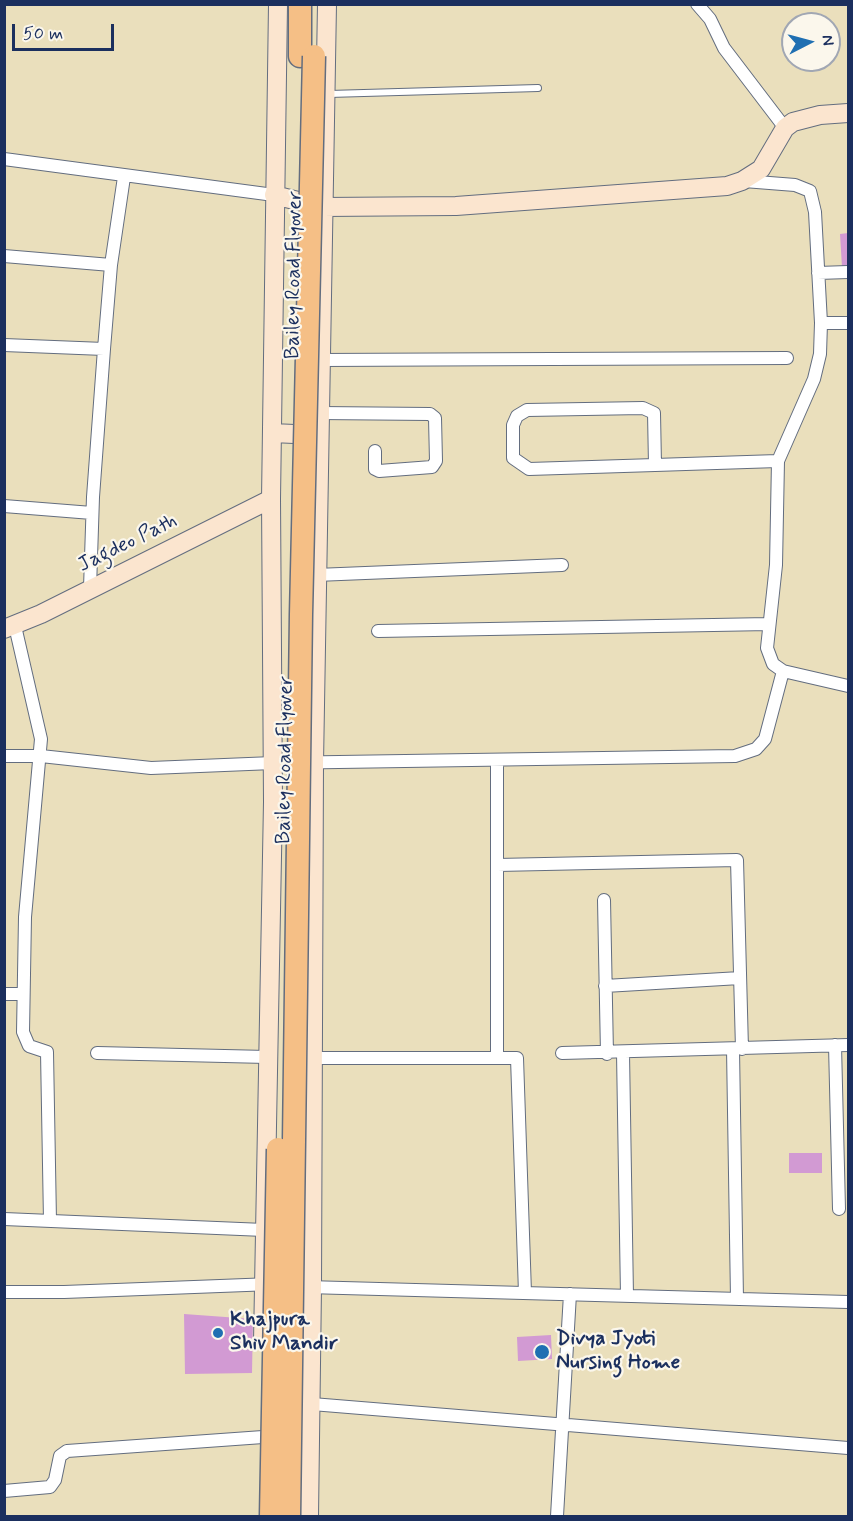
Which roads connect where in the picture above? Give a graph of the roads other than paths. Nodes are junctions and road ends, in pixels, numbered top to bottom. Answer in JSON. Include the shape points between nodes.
{"nodes":[{"id":1,"x":278,"y":4,"type":"edge"},
{"id":2,"x":300,"y":4,"type":"edge"},
{"id":3,"x":314,"y":4,"type":"edge"},
{"id":4,"x":327,"y":4,"type":"edge"},
{"id":5,"x":697,"y":4,"type":"edge"},
{"id":6,"x":307,"y":56,"type":"junction"},
{"id":7,"x":538,"y":88,"type":"dead end"},
{"id":8,"x":325,"y":94,"type":"junction"},
{"id":9,"x":849,"y":113,"type":"edge"},
{"id":10,"x":785,"y":128,"type":"junction"},
{"id":11,"x":4,"y":159,"type":"edge"},
{"id":12,"x":124,"y":177,"type":"junction"},
{"id":13,"x":742,"y":181,"type":"junction"},
{"id":14,"x":274,"y":195,"type":"junction"},
{"id":15,"x":322,"y":207,"type":"junction"},
{"id":16,"x":4,"y":256,"type":"edge"},
{"id":17,"x":111,"y":265,"type":"junction"},
{"id":18,"x":849,"y":272,"type":"edge"},
{"id":19,"x":818,"y":273,"type":"junction"},
{"id":20,"x":821,"y":323,"type":"junction"},
{"id":21,"x":849,"y":323,"type":"edge"},
{"id":22,"x":4,"y":345,"type":"edge"},
{"id":23,"x":104,"y":350,"type":"junction"},
{"id":24,"x":787,"y":358,"type":"dead end"},
{"id":25,"x":320,"y":360,"type":"junction"},
{"id":26,"x":319,"y":413,"type":"junction"},
{"id":27,"x":272,"y":433,"type":"junction"},
{"id":28,"x":319,"y":435,"type":"junction"},
{"id":29,"x":375,"y":452,"type":"dead end"},
{"id":30,"x":778,"y":461,"type":"junction"},
{"id":31,"x":655,"y":465,"type":"junction"},
{"id":32,"x":271,"y":499,"type":"junction"},
{"id":33,"x":4,"y":506,"type":"edge"},
{"id":34,"x":92,"y":513,"type":"junction"},
{"id":35,"x":271,"y":531,"type":"junction"},
{"id":36,"x":317,"y":531,"type":"junction"},
{"id":37,"x":562,"y":565,"type":"dead end"},
{"id":38,"x":316,"y":574,"type":"junction"},
{"id":39,"x":90,"y":588,"type":"junction"},
{"id":40,"x":769,"y":624,"type":"junction"},
{"id":41,"x":10,"y":628,"type":"edge"},
{"id":42,"x":378,"y":631,"type":"dead end"},
{"id":43,"x":783,"y":671,"type":"junction"},
{"id":44,"x":849,"y":687,"type":"edge"},
{"id":45,"x":4,"y":756,"type":"edge"},
{"id":46,"x":41,"y":756,"type":"junction"},
{"id":47,"x":497,"y":760,"type":"junction"},
{"id":48,"x":273,"y":763,"type":"junction"},
{"id":49,"x":314,"y":763,"type":"junction"},
{"id":50,"x":497,"y":865,"type":"junction"},
{"id":51,"x":604,"y":900,"type":"dead end"},
{"id":52,"x":740,"y":978,"type":"junction"},
{"id":53,"x":605,"y":986,"type":"junction"},
{"id":54,"x":4,"y":994,"type":"edge"},
{"id":55,"x":23,"y":994,"type":"junction"},
{"id":56,"x":849,"y":1045,"type":"edge"},
{"id":57,"x":835,"y":1046,"type":"junction"},
{"id":58,"x":737,"y":1049,"type":"junction"},
{"id":59,"x":97,"y":1053,"type":"dead end"},
{"id":60,"x":562,"y":1053,"type":"dead end"},
{"id":61,"x":623,"y":1053,"type":"junction"},
{"id":62,"x":607,"y":1054,"type":"junction"},
{"id":63,"x":497,"y":1057,"type":"junction"},
{"id":64,"x":267,"y":1058,"type":"junction"},
{"id":65,"x":311,"y":1058,"type":"junction"},
{"id":66,"x":839,"y":1209,"type":"dead end"},
{"id":67,"x":4,"y":1219,"type":"edge"},
{"id":68,"x":50,"y":1221,"type":"junction"},
{"id":69,"x":264,"y":1230,"type":"junction"},
{"id":70,"x":264,"y":1283,"type":"junction"},
{"id":71,"x":312,"y":1287,"type":"junction"},
{"id":72,"x":4,"y":1292,"type":"edge"},
{"id":73,"x":525,"y":1293,"type":"junction"},
{"id":74,"x":570,"y":1294,"type":"junction"},
{"id":75,"x":627,"y":1296,"type":"junction"},
{"id":76,"x":737,"y":1299,"type":"junction"},
{"id":77,"x":849,"y":1302,"type":"edge"},
{"id":78,"x":312,"y":1404,"type":"junction"},
{"id":79,"x":564,"y":1424,"type":"junction"},
{"id":80,"x":263,"y":1437,"type":"junction"},
{"id":81,"x":849,"y":1448,"type":"edge"},
{"id":82,"x":4,"y":1491,"type":"edge"},
{"id":83,"x":261,"y":1516,"type":"edge"},
{"id":84,"x":271,"y":1516,"type":"edge"},
{"id":85,"x":289,"y":1516,"type":"edge"},
{"id":86,"x":309,"y":1516,"type":"edge"},
{"id":87,"x":557,"y":1516,"type":"edge"}],
"edges":[{"from":1,"to":14,"type":"main road"},
{"from":2,"to":6,"type":"highway","name":"Bailey Road Flyover"},
{"from":3,"to":6,"type":"highway","name":"Bailey Road Flyover"},
{"from":4,"to":8,"type":"main road"},
{"from":5,"to":10,"type":"street","via":[[710,19],[724,48]]},
{"from":6,"to":84,"type":"highway","name":"Bailey Road Flyover","bridge":true},
{"from":6,"to":85,"type":"highway","name":"Bailey Road Flyover","bridge":true},
{"from":7,"to":8,"type":"lane"},
{"from":8,"to":15,"type":"main road"},
{"from":9,"to":10,"type":"main road","via":[[820,115]]},
{"from":10,"to":13,"type":"main road","via":[[760,169]]},
{"from":11,"to":12,"type":"street"},
{"from":12,"to":14,"type":"street"},
{"from":12,"to":17,"type":"street"},
{"from":13,"to":15,"type":"main road","via":[[727,186],[456,206]]},
{"from":13,"to":19,"type":"street","via":[[795,185],[810,191]]},
{"from":14,"to":15,"type":"main road"},
{"from":14,"to":27,"type":"main road"},
{"from":15,"to":25,"type":"main road"},
{"from":16,"to":17,"type":"street"},
{"from":17,"to":23,"type":"street"},
{"from":18,"to":19,"type":"street"},
{"from":19,"to":20,"type":"street"},
{"from":20,"to":21,"type":"street"},
{"from":20,"to":30,"type":"street","via":[[814,379]]},
{"from":22,"to":23,"type":"street"},
{"from":23,"to":34,"type":"street"},
{"from":24,"to":25,"type":"street"},
{"from":25,"to":26,"type":"main road"},
{"from":26,"to":28,"type":"main road"},
{"from":26,"to":29,"type":"street","via":[[430,414],[435,418],[436,461],[432,467],[379,471],[375,469]]},
{"from":27,"to":28,"type":"main road"},
{"from":27,"to":32,"type":"main road"},
{"from":28,"to":36,"type":"main road"},
{"from":30,"to":31,"type":"street"},
{"from":30,"to":40,"type":"street","via":[[776,566]]},
{"from":31,"to":31,"type":"street","via":[[529,469],[513,458],[513,425],[517,416],[527,410],[643,408],[654,412]]},
{"from":32,"to":35,"type":"main road"},
{"from":32,"to":39,"type":"main road","name":"Jagdeo Path"},
{"from":33,"to":34,"type":"street"},
{"from":34,"to":39,"type":"street"},
{"from":35,"to":36,"type":"main road"},
{"from":35,"to":48,"type":"main road"},
{"from":36,"to":38,"type":"main road"},
{"from":37,"to":38,"type":"street"},
{"from":38,"to":49,"type":"main road"},
{"from":39,"to":41,"type":"main road","name":"Jagdeo Path"},
{"from":40,"to":42,"type":"street"},
{"from":40,"to":43,"type":"street","via":[[770,657]]},
{"from":41,"to":46,"type":"street","via":[[33,698]]},
{"from":43,"to":44,"type":"street"},
{"from":43,"to":47,"type":"street","via":[[765,739],[756,749],[735,756]]},
{"from":45,"to":46,"type":"street"},
{"from":46,"to":48,"type":"street","via":[[151,768]]},
{"from":46,"to":55,"type":"street","via":[[25,917]]},
{"from":47,"to":49,"type":"street"},
{"from":47,"to":50,"type":"street"},
{"from":48,"to":49,"type":"street"},
{"from":48,"to":64,"type":"main road"},
{"from":49,"to":65,"type":"main road"},
{"from":50,"to":52,"type":"street","via":[[737,860]]},
{"from":50,"to":63,"type":"street"},
{"from":51,"to":53,"type":"street"},
{"from":52,"to":53,"type":"street"},
{"from":52,"to":58,"type":"street"},
{"from":53,"to":62,"type":"street"},
{"from":54,"to":55,"type":"street"},
{"from":55,"to":68,"type":"street","via":[[24,1039],[29,1046],[47,1052]]},
{"from":56,"to":57,"type":"street"},
{"from":57,"to":58,"type":"street"},
{"from":57,"to":66,"type":"street"},
{"from":58,"to":61,"type":"street"},
{"from":58,"to":76,"type":"street"},
{"from":59,"to":64,"type":"street"},
{"from":60,"to":62,"type":"street"},
{"from":61,"to":62,"type":"street"},
{"from":61,"to":75,"type":"street"},
{"from":63,"to":65,"type":"street"},
{"from":63,"to":73,"type":"street","via":[[514,1057],[518,1062]]},
{"from":64,"to":69,"type":"main road"},
{"from":65,"to":71,"type":"main road"},
{"from":67,"to":68,"type":"street"},
{"from":68,"to":69,"type":"street"},
{"from":69,"to":70,"type":"main road"},
{"from":70,"to":71,"type":"street"},
{"from":70,"to":72,"type":"street"},
{"from":70,"to":80,"type":"main road"},
{"from":71,"to":73,"type":"street"},
{"from":71,"to":78,"type":"main road"},
{"from":73,"to":74,"type":"street"},
{"from":74,"to":75,"type":"street"},
{"from":74,"to":79,"type":"street"},
{"from":75,"to":76,"type":"street"},
{"from":76,"to":77,"type":"street"},
{"from":78,"to":79,"type":"street"},
{"from":78,"to":86,"type":"main road"},
{"from":79,"to":81,"type":"street"},
{"from":79,"to":87,"type":"street"},
{"from":80,"to":82,"type":"street","via":[[67,1451],[60,1456],[50,1487]]},
{"from":80,"to":83,"type":"main road"}]}
